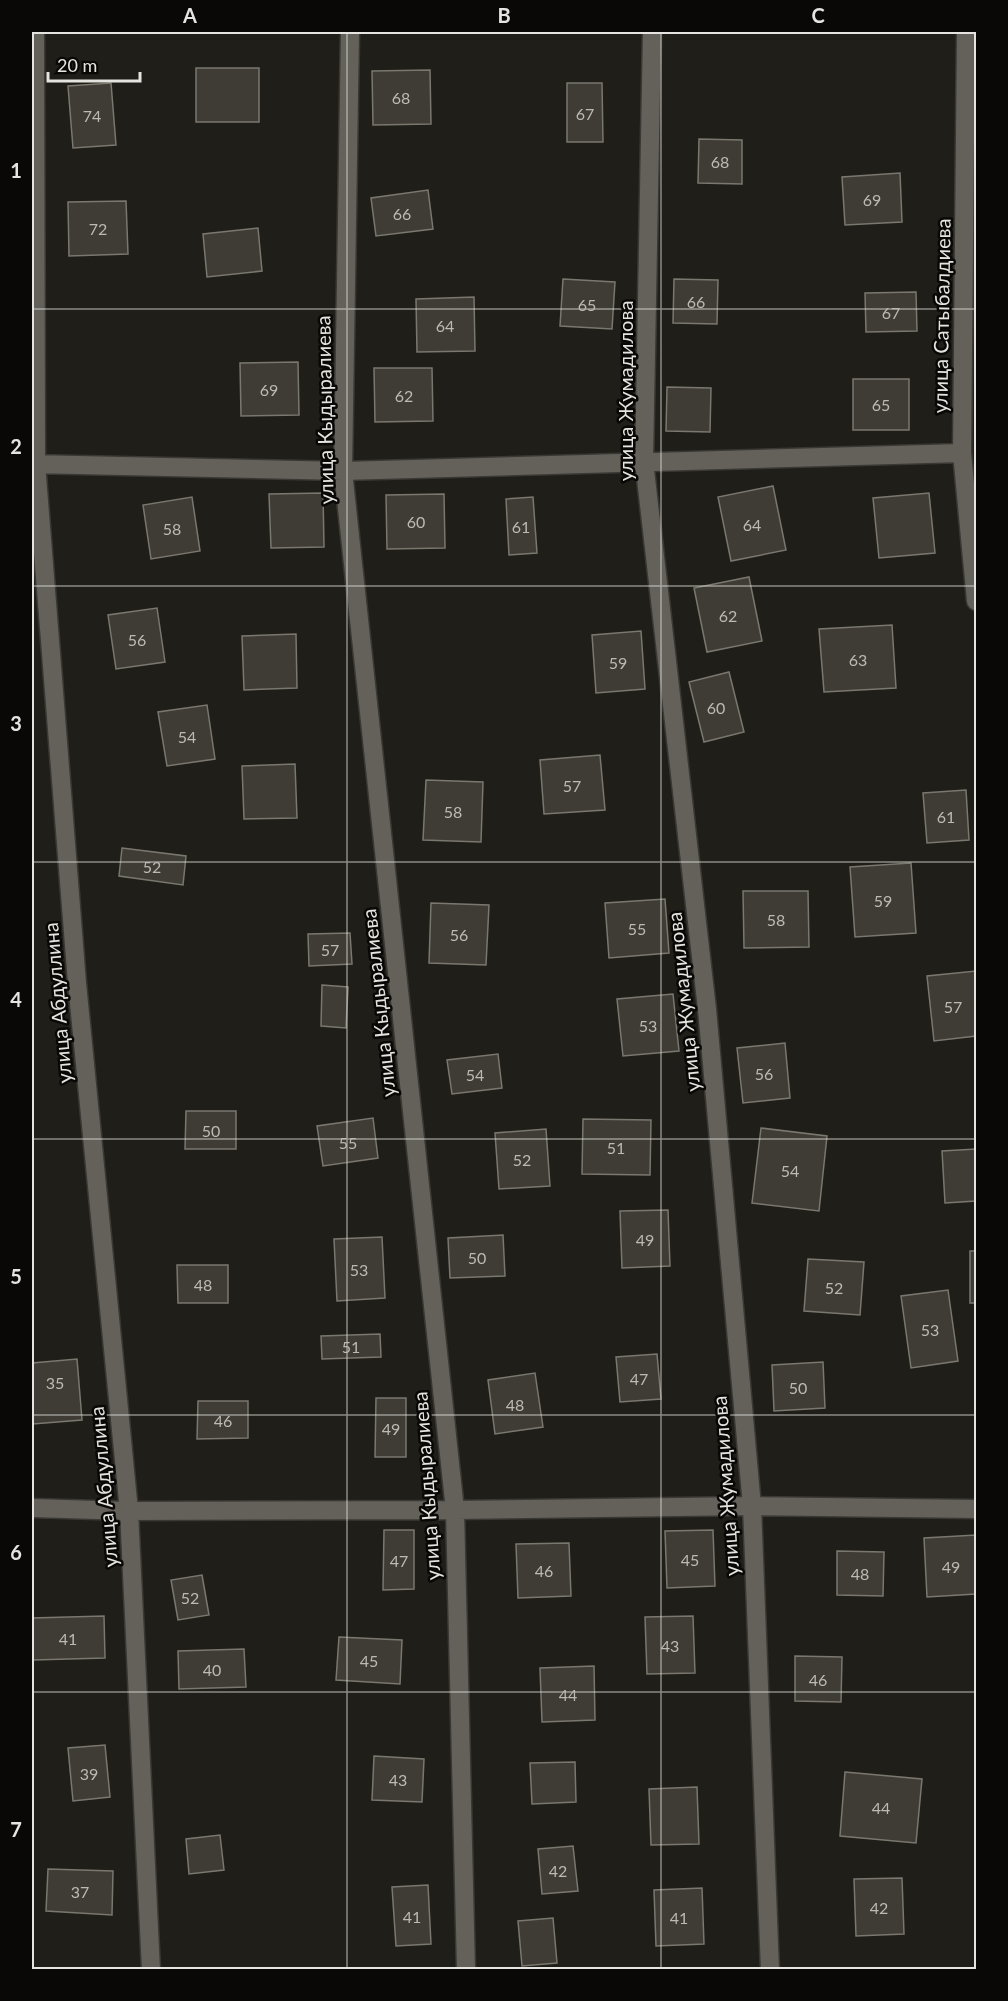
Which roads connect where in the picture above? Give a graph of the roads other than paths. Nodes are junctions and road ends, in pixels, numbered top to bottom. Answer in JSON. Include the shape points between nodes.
{"nodes":[{"id":1,"x":35,"y":32,"type":"edge"},
{"id":2,"x":350,"y":32,"type":"edge"},
{"id":3,"x":652,"y":32,"type":"edge"},
{"id":4,"x":966,"y":32,"type":"edge"},
{"id":5,"x":33,"y":144,"type":"edge"},
{"id":6,"x":962,"y":453,"type":"junction"},
{"id":7,"x":645,"y":461,"type":"junction"},
{"id":8,"x":34,"y":464,"type":"edge"},
{"id":9,"x":344,"y":471,"type":"junction"},
{"id":10,"x":976,"y":601,"type":"edge"},
{"id":11,"x":752,"y":1506,"type":"junction"},
{"id":12,"x":32,"y":1508,"type":"edge"},
{"id":13,"x":976,"y":1509,"type":"edge"},
{"id":14,"x":455,"y":1510,"type":"junction"},
{"id":15,"x":129,"y":1511,"type":"junction"},
{"id":16,"x":151,"y":1970,"type":"edge"},
{"id":17,"x":466,"y":1970,"type":"edge"},
{"id":18,"x":770,"y":1970,"type":"edge"}],
"edges":[{"from":1,"to":5,"type":"street","name":"улица Абдуллина"},
{"from":2,"to":9,"type":"street","name":"улица Кыдыралиева"},
{"from":3,"to":7,"type":"street","name":"улица Жумадилова"},
{"from":4,"to":6,"type":"street","name":"улица Сатыбалдиева"},
{"from":5,"to":8,"type":"street","name":"улица Абдуллина"},
{"from":6,"to":7,"type":"street"},
{"from":6,"to":10,"type":"street","name":"улица Сатыбалдиева"},
{"from":7,"to":9,"type":"street"},
{"from":7,"to":11,"type":"street","name":"улица Жумадилова","via":[[707,1009]]},
{"from":8,"to":9,"type":"street"},
{"from":8,"to":15,"type":"street","name":"улица Абдуллина","via":[[77,983]]},
{"from":9,"to":14,"type":"street","name":"улица Кыдыралиева"},
{"from":11,"to":13,"type":"street"},
{"from":11,"to":14,"type":"street"},
{"from":11,"to":18,"type":"street","name":"улица Жумадилова"},
{"from":12,"to":15,"type":"street"},
{"from":14,"to":15,"type":"street"},
{"from":14,"to":17,"type":"street","name":"улица Кыдыралиева"},
{"from":15,"to":16,"type":"street","name":"улица Абдуллина"}]}
